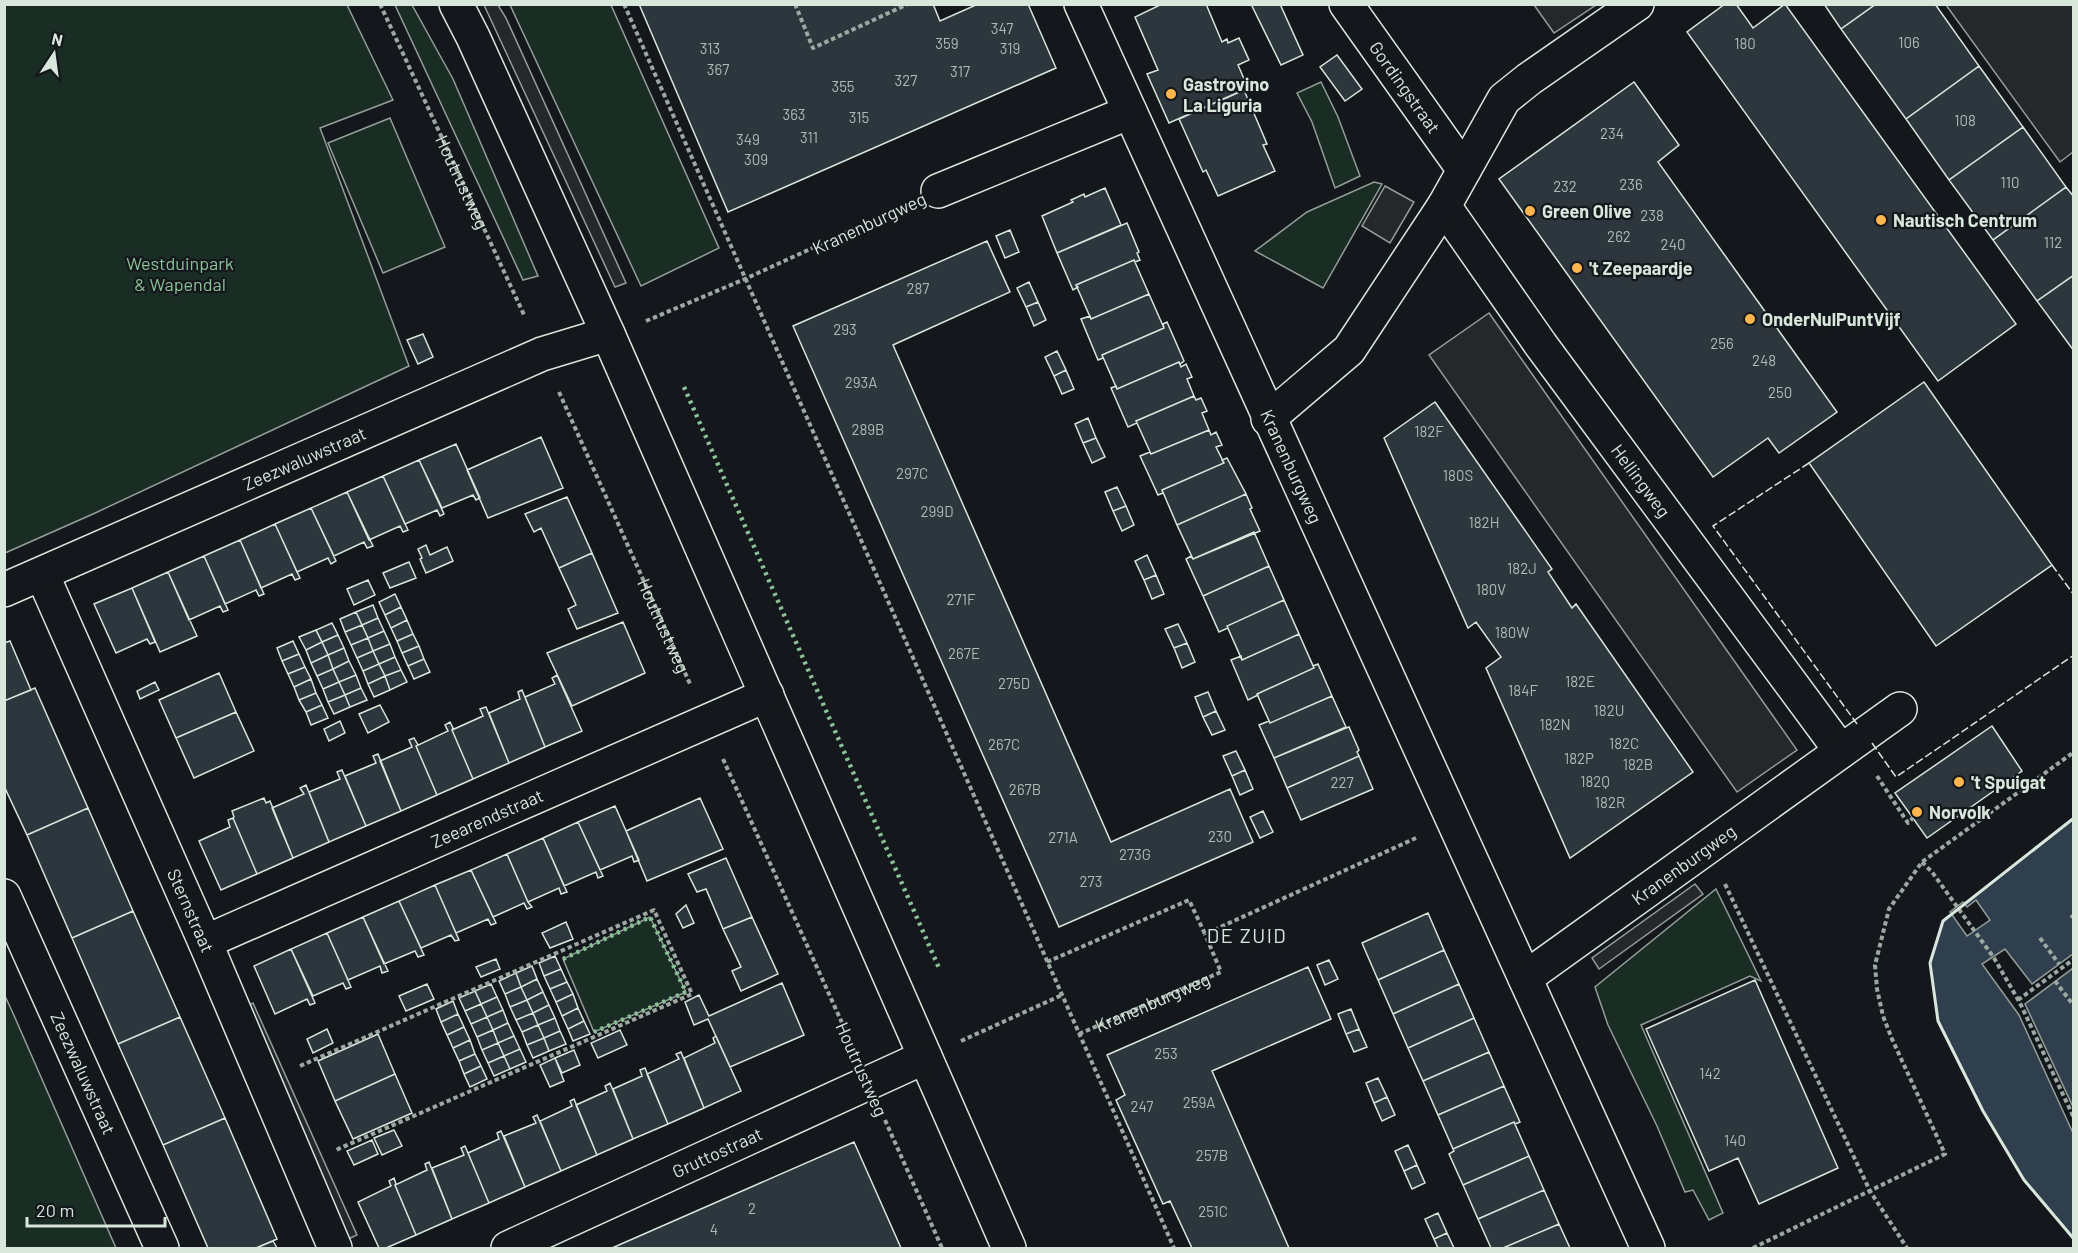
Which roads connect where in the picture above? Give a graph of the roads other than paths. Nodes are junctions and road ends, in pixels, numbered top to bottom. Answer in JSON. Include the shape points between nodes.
{"nodes":[{"id":1,"x":456,"y":4,"type":"edge"},
{"id":2,"x":1081,"y":4,"type":"edge"},
{"id":3,"x":1346,"y":4,"type":"edge"},
{"id":4,"x":1636,"y":4,"type":"edge"},
{"id":5,"x":1130,"y":112,"type":"junction"},
{"id":6,"x":1464,"y":170,"type":"junction"},
{"id":7,"x":938,"y":191,"type":"road end"},
{"id":8,"x":1444,"y":206,"type":"junction"},
{"id":9,"x":608,"y":334,"type":"junction"},
{"id":10,"x":1268,"y":419,"type":"junction"},
{"id":11,"x":42,"y":574,"type":"junction"},
{"id":12,"x":4,"y":591,"type":"edge"},
{"id":13,"x":767,"y":695,"type":"junction"},
{"id":14,"x":1900,"y":709,"type":"dead end"},
{"id":15,"x":1848,"y":747,"type":"junction"},
{"id":16,"x":4,"y":896,"type":"edge"},
{"id":17,"x":205,"y":942,"type":"junction"},
{"id":18,"x":1525,"y":978,"type":"junction"},
{"id":19,"x":925,"y":1057,"type":"junction"},
{"id":20,"x":162,"y":1248,"type":"edge"},
{"id":21,"x":335,"y":1248,"type":"edge"},
{"id":22,"x":508,"y":1248,"type":"edge"},
{"id":23,"x":1009,"y":1248,"type":"edge"},
{"id":24,"x":1648,"y":1248,"type":"edge"}],
"edges":[{"from":1,"to":9,"type":"street"},
{"from":2,"to":5,"type":"street","name":"Kranenburgweg"},
{"from":3,"to":6,"type":"street","name":"Gordingstraat"},
{"from":4,"to":6,"type":"street","via":[[1504,99]]},
{"from":5,"to":7,"type":"street","name":"Kranenburgweg"},
{"from":5,"to":10,"type":"street","name":"Kranenburgweg"},
{"from":6,"to":8,"type":"street"},
{"from":8,"to":10,"type":"street","via":[[1349,350]]},
{"from":8,"to":15,"type":"street","name":"Hellingweg","via":[[1548,354]]},
{"from":9,"to":11,"type":"street","name":"Zeezwaluwstraat","via":[[542,354]]},
{"from":9,"to":13,"type":"street"},
{"from":10,"to":18,"type":"street","name":"Kranenburgweg"},
{"from":11,"to":12,"type":"street","name":"Zeezwaluwstraat"},
{"from":11,"to":17,"type":"street","name":"Sternstraat"},
{"from":13,"to":17,"type":"street","name":"Zeearendstraat"},
{"from":13,"to":19,"type":"street"},
{"from":14,"to":15,"type":"street","name":"Kranenburgweg"},
{"from":15,"to":18,"type":"street","name":"Kranenburgweg"},
{"from":16,"to":20,"type":"street","name":"Zeezwaluwstraat"},
{"from":17,"to":21,"type":"street","name":"Sternstraat"},
{"from":18,"to":24,"type":"street","name":"Kranenburgweg"},
{"from":19,"to":22,"type":"street","name":"Gruttostraat"},
{"from":19,"to":23,"type":"street"}]}
